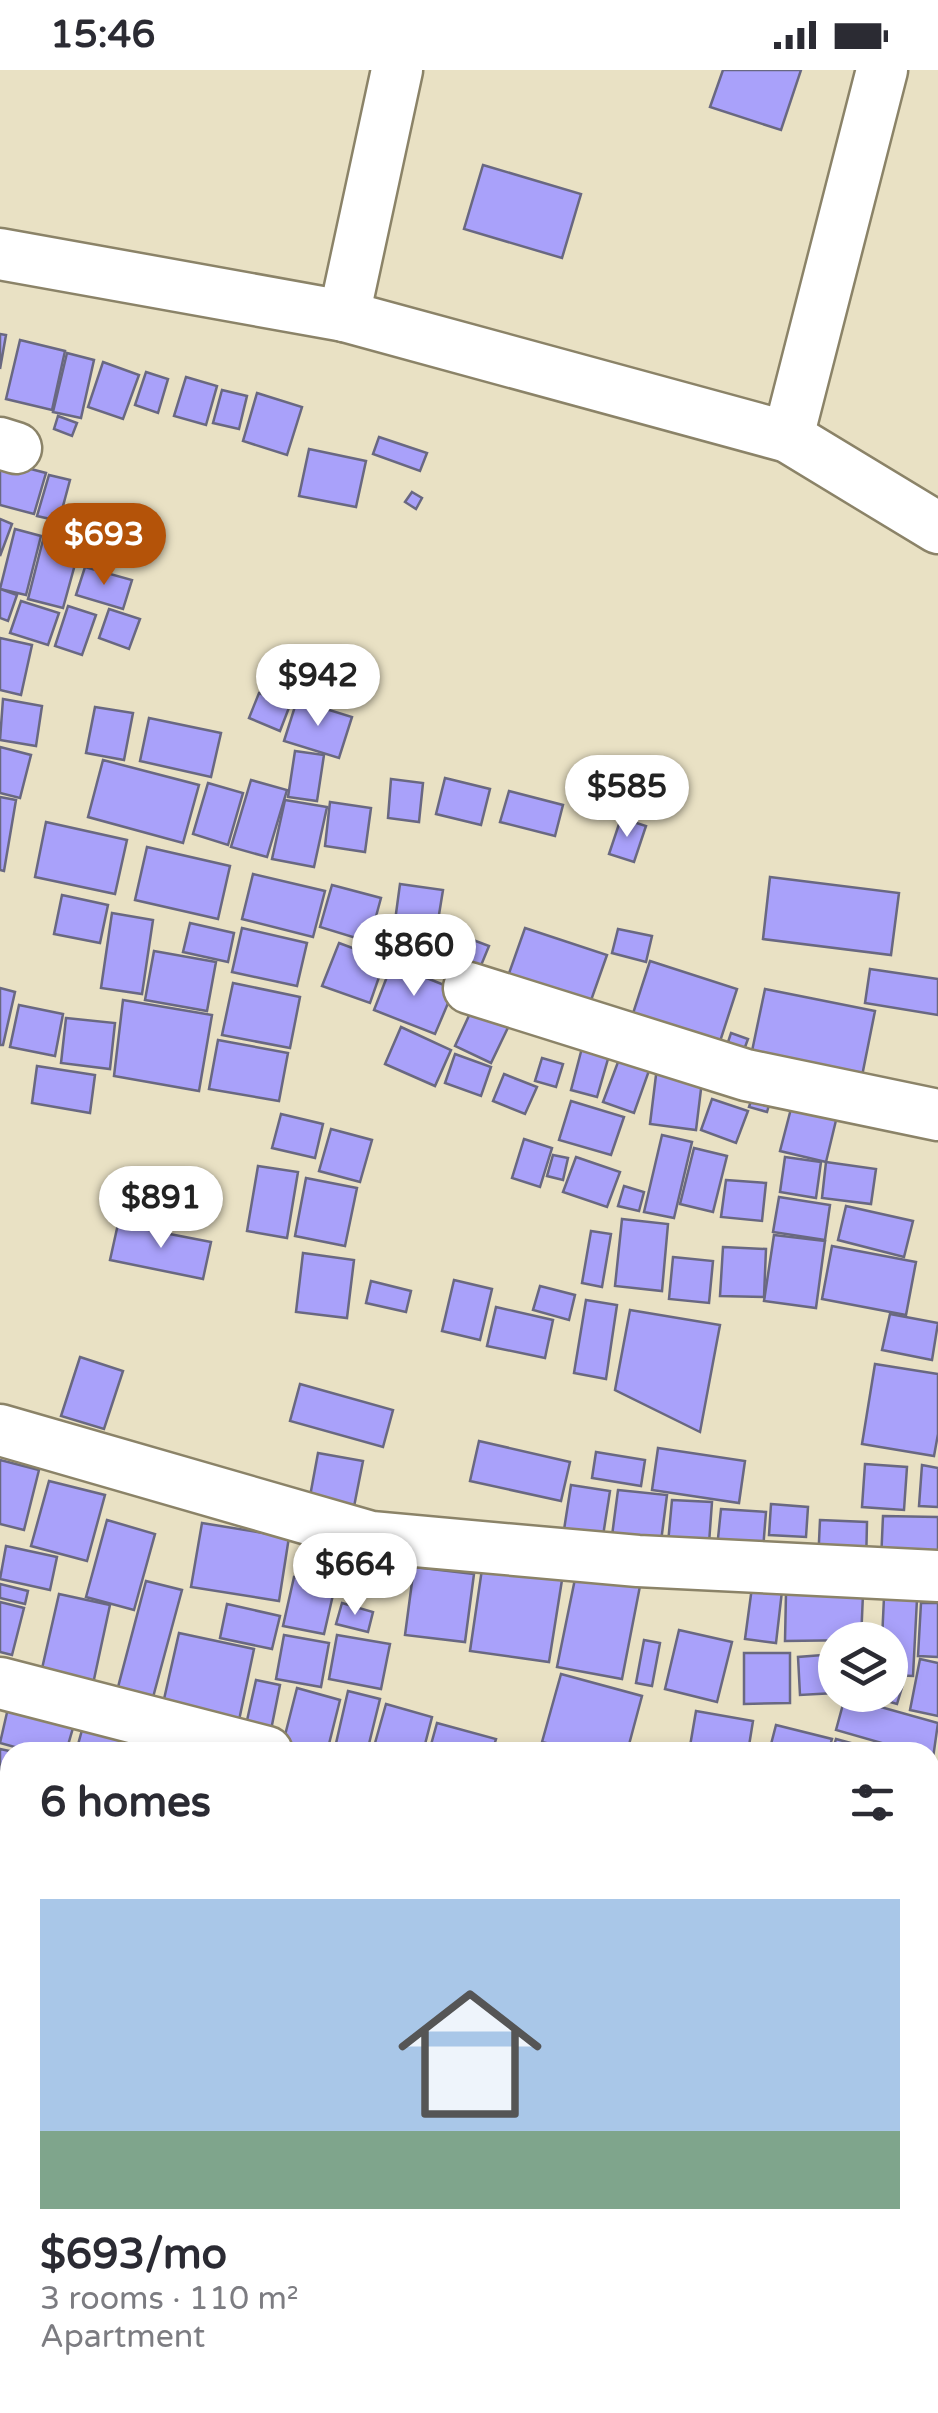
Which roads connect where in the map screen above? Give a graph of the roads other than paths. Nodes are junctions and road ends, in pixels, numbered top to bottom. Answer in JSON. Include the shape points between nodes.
{"nodes":[{"id":1,"x":397,"y":70,"type":"edge"},
{"id":2,"x":882,"y":70,"type":"edge"},
{"id":3,"x":0,"y":254,"type":"edge"},
{"id":4,"x":344,"y":316,"type":"junction"},
{"id":5,"x":788,"y":437,"type":"junction"},
{"id":6,"x":938,"y":528,"type":"edge"},
{"id":7,"x":469,"y":988,"type":"dead end"},
{"id":8,"x":938,"y":1115,"type":"edge"},
{"id":9,"x":0,"y":1430,"type":"edge"},
{"id":10,"x":938,"y":1576,"type":"edge"},
{"id":11,"x":0,"y":1683,"type":"edge"},
{"id":12,"x":227,"y":1742,"type":"edge"}],
"edges":[{"from":1,"to":4,"type":"street"},
{"from":2,"to":5,"type":"street"},
{"from":3,"to":4,"type":"street"},
{"from":4,"to":5,"type":"street"},
{"from":5,"to":6,"type":"street"},
{"from":7,"to":8,"type":"street","via":[[746,1075]]},
{"from":9,"to":10,"type":"street","via":[[371,1537],[638,1561]]},
{"from":11,"to":12,"type":"street"}]}
